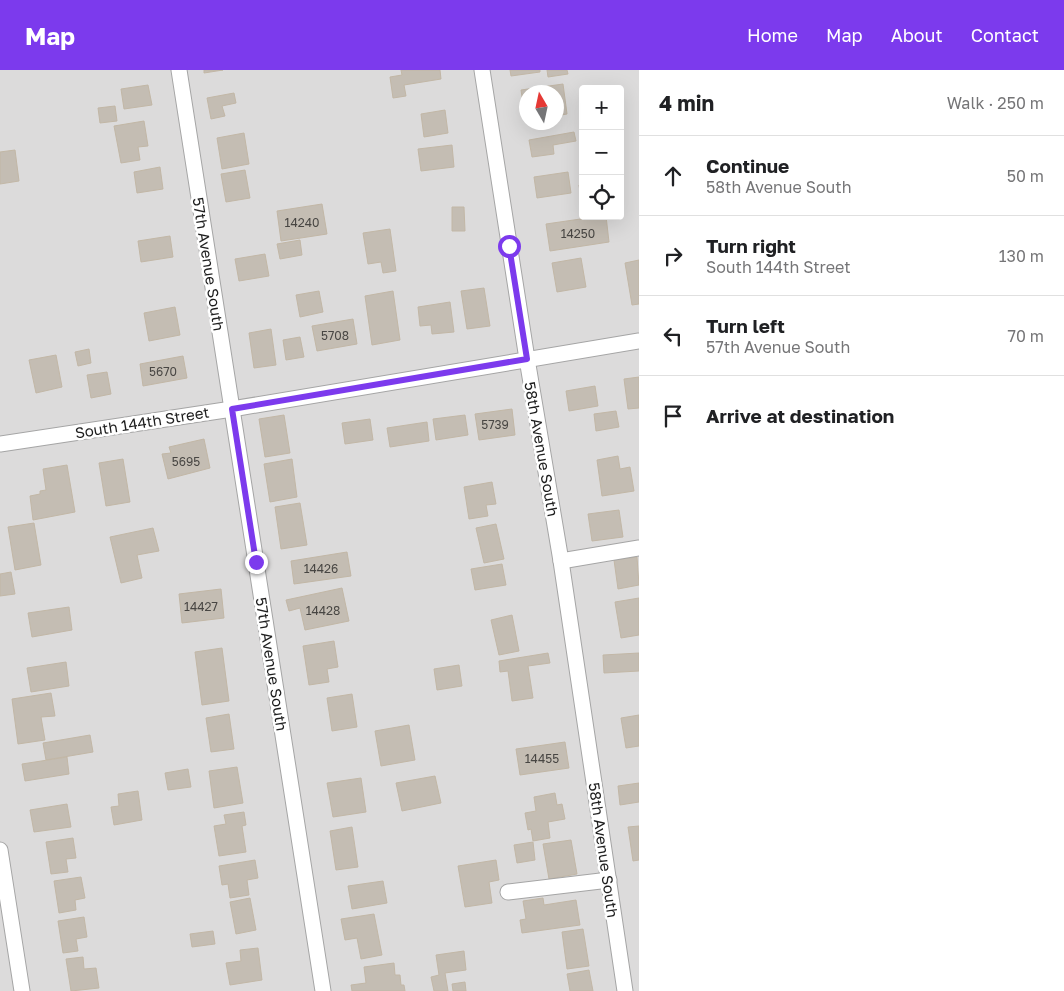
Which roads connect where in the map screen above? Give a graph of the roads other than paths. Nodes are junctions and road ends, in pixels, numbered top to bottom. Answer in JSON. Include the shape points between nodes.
{"nodes":[{"id":1,"x":179,"y":70,"type":"edge"},
{"id":2,"x":482,"y":70,"type":"edge"},
{"id":3,"x":639,"y":341,"type":"edge"},
{"id":4,"x":527,"y":359,"type":"junction"},
{"id":5,"x":232,"y":409,"type":"junction"},
{"id":6,"x":0,"y":444,"type":"edge"},
{"id":7,"x":639,"y":548,"type":"edge"},
{"id":8,"x":561,"y":561,"type":"junction"},
{"id":9,"x":0,"y":850,"type":"edge"},
{"id":10,"x":609,"y":880,"type":"junction"},
{"id":11,"x":508,"y":892,"type":"dead end"},
{"id":12,"x":22,"y":991,"type":"edge"},
{"id":13,"x":323,"y":991,"type":"edge"},
{"id":14,"x":625,"y":991,"type":"edge"}],
"edges":[{"from":1,"to":5,"type":"street","name":"57th Avenue South"},
{"from":2,"to":4,"type":"street","name":"58th Avenue South"},
{"from":3,"to":4,"type":"street","name":"South 144th Street"},
{"from":4,"to":5,"type":"street","name":"South 144th Street"},
{"from":4,"to":8,"type":"street","name":"58th Avenue South"},
{"from":5,"to":6,"type":"street","name":"South 144th Street"},
{"from":5,"to":13,"type":"street","name":"57th Avenue South"},
{"from":7,"to":8,"type":"street"},
{"from":8,"to":10,"type":"street","name":"58th Avenue South"},
{"from":9,"to":12,"type":"street"},
{"from":10,"to":11,"type":"street"},
{"from":10,"to":14,"type":"street","name":"58th Avenue South"}]}
